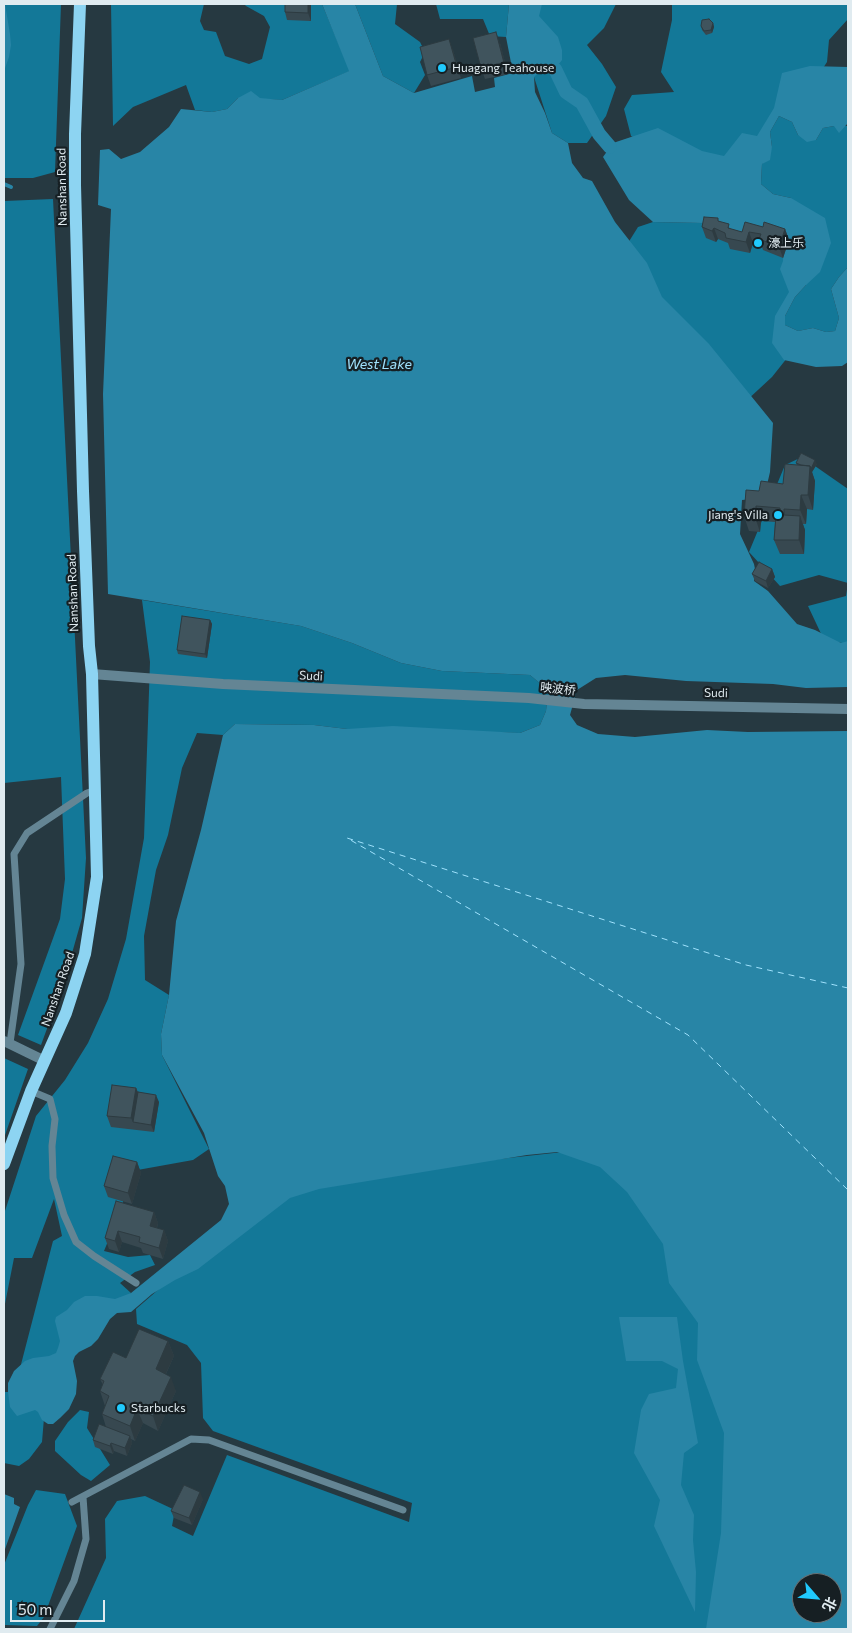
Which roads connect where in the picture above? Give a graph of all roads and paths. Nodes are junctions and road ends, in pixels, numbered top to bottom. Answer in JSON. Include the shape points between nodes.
{"nodes":[{"id":1,"x":80,"y":4,"type":"edge"},
{"id":2,"x":92,"y":674,"type":"junction"},
{"id":3,"x":529,"y":698,"type":"joint"},
{"id":4,"x":584,"y":704,"type":"joint"},
{"id":5,"x":848,"y":709,"type":"edge"},
{"id":6,"x":96,"y":790,"type":"junction"},
{"id":7,"x":7,"y":1042,"type":"edge"},
{"id":8,"x":45,"y":1061,"type":"junction"},
{"id":9,"x":31,"y":1091,"type":"junction"},
{"id":10,"x":4,"y":1164,"type":"edge"},
{"id":11,"x":136,"y":1283,"type":"dead end"},
{"id":12,"x":83,"y":1497,"type":"junction"},
{"id":13,"x":72,"y":1502,"type":"dead end"},
{"id":14,"x":403,"y":1510,"type":"dead end"},
{"id":15,"x":50,"y":1629,"type":"edge"}],
"edges":[{"from":1,"to":2,"type":"main road","name":"Nanshan Road","via":[[75,134],[83,491]]},
{"from":2,"to":3,"type":"street","name":"Sudi","via":[[223,684]]},
{"from":2,"to":6,"type":"main road","name":"Nanshan Road"},
{"from":3,"to":4,"type":"street","name":"映波桥"},
{"from":4,"to":5,"type":"street","name":"Sudi"},
{"from":6,"to":7,"type":"lane","via":[[87,792],[27,833],[14,854],[21,964]]},
{"from":6,"to":8,"type":"main road","name":"Nanshan Road","via":[[97,876],[86,954]]},
{"from":7,"to":8,"type":"street"},
{"from":8,"to":9,"type":"main road","name":"Nanshan Road"},
{"from":9,"to":10,"type":"main road","name":"Nanshan Road"},
{"from":9,"to":11,"type":"lane","via":[[50,1099],[55,1119],[53,1178],[76,1242]]},
{"from":12,"to":13,"type":"lane"},
{"from":12,"to":14,"type":"lane","via":[[191,1439],[209,1440]]},
{"from":12,"to":15,"type":"lane","via":[[86,1539],[74,1581]]}]}
